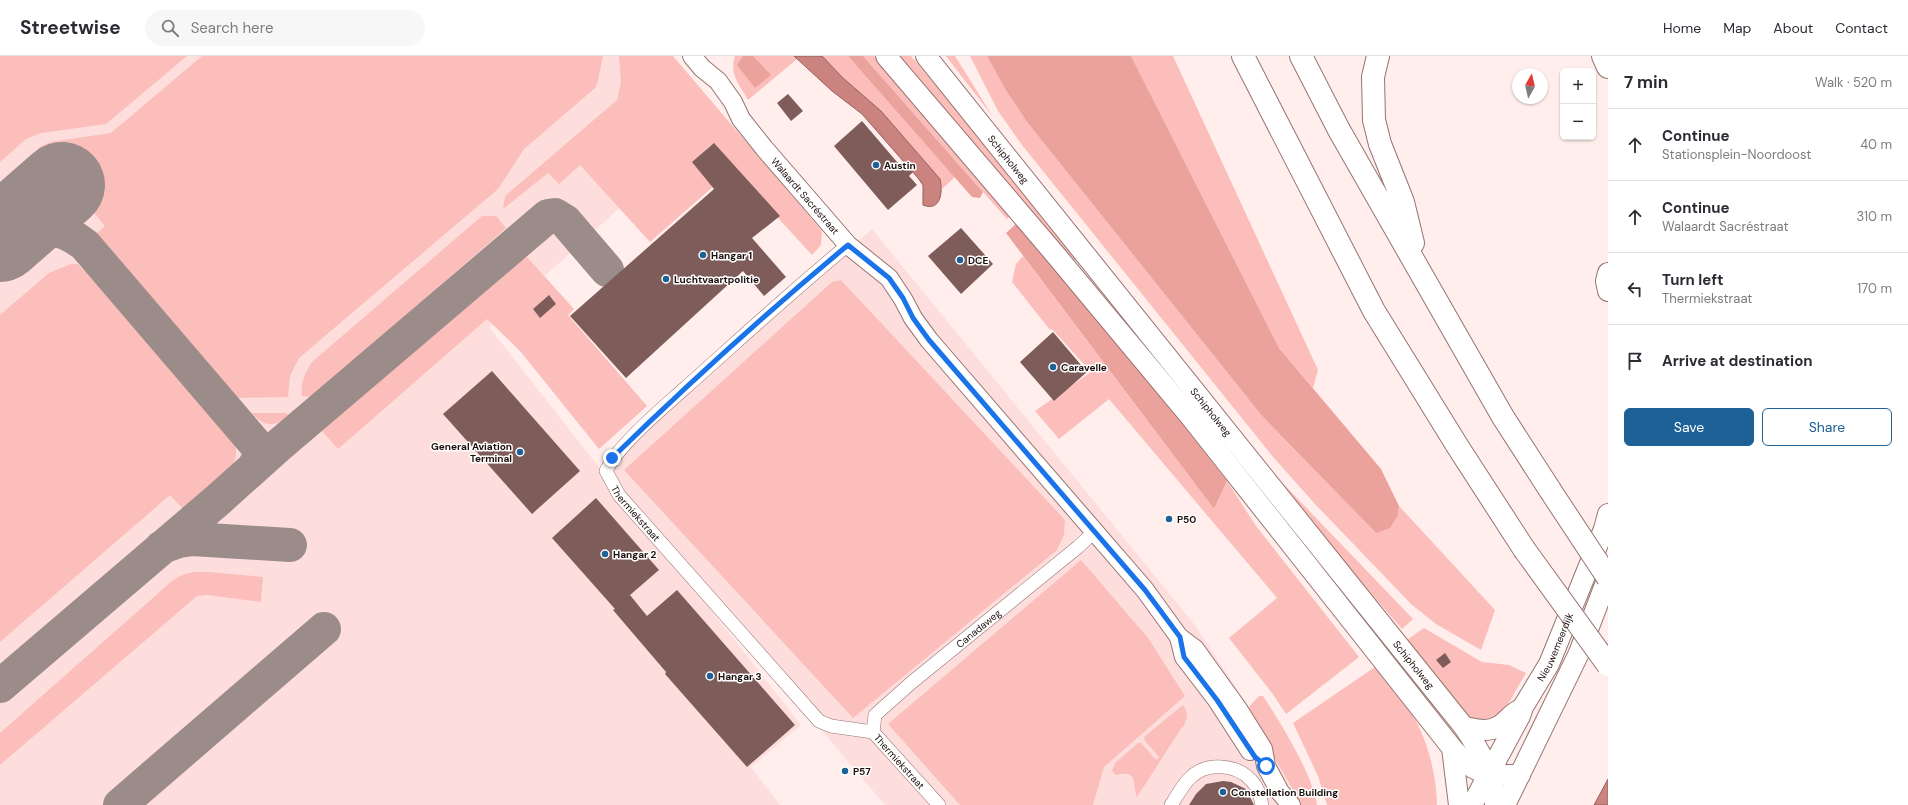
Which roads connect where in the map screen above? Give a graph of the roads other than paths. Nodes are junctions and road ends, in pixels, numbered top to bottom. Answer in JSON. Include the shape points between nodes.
{"nodes":[{"id":1,"x":886,"y":56,"type":"edge"},
{"id":2,"x":926,"y":56,"type":"edge"},
{"id":3,"x":1243,"y":56,"type":"edge"},
{"id":4,"x":1301,"y":56,"type":"edge"},
{"id":5,"x":1378,"y":56,"type":"edge"},
{"id":6,"x":1603,"y":56,"type":"edge"},
{"id":7,"x":696,"y":61,"type":"edge"},
{"id":8,"x":1608,"y":67,"type":"edge"},
{"id":9,"x":848,"y":245,"type":"junction"},
{"id":10,"x":1416,"y":262,"type":"junction"},
{"id":11,"x":1608,"y":273,"type":"edge"},
{"id":12,"x":1608,"y":291,"type":"edge"},
{"id":13,"x":1608,"y":514,"type":"edge"},
{"id":14,"x":1094,"y":532,"type":"junction"},
{"id":15,"x":1608,"y":578,"type":"edge"},
{"id":16,"x":1608,"y":665,"type":"edge"},
{"id":17,"x":1523,"y":707,"type":"junction"},
{"id":18,"x":1464,"y":727,"type":"junction"},
{"id":19,"x":873,"y":732,"type":"junction"},
{"id":20,"x":1452,"y":748,"type":"junction"},
{"id":21,"x":1488,"y":773,"type":"junction"},
{"id":22,"x":1520,"y":775,"type":"junction"},
{"id":23,"x":1284,"y":801,"type":"edge"},
{"id":24,"x":939,"y":805,"type":"edge"},
{"id":25,"x":1172,"y":805,"type":"edge"},
{"id":26,"x":1262,"y":805,"type":"edge"},
{"id":27,"x":1459,"y":805,"type":"edge"},
{"id":28,"x":1472,"y":805,"type":"edge"},
{"id":29,"x":1495,"y":805,"type":"edge"},
{"id":30,"x":1505,"y":805,"type":"edge"}],
"edges":[{"from":1,"to":20,"type":"main road","name":"Schipholweg","via":[[1189,415]]},
{"from":2,"to":18,"type":"main road","name":"Schipholweg"},
{"from":3,"to":16,"type":"highway","bridge":true,"via":[[1374,311],[1524,549]]},
{"from":4,"to":10,"type":"highway","via":[[1339,130]]},
{"from":5,"to":10,"type":"highway","via":[[1372,77],[1374,120],[1380,144],[1403,202]]},
{"from":6,"to":8,"type":"highway"},
{"from":7,"to":9,"type":"street","name":"Walaardt Sacréstraat","via":[[718,81],[741,119]]},
{"from":9,"to":14,"type":"street","name":"Walaardt Sacréstraat","via":[[889,278],[929,340]]},
{"from":9,"to":19,"type":"street","name":"Thermiekstraat","via":[[662,409],[612,458],[606,471],[619,495],[819,720],[831,726]]},
{"from":10,"to":15,"type":"highway","bridge":true,"via":[[1503,417]]},
{"from":11,"to":12,"type":"main road"},
{"from":13,"to":17,"type":"main road","name":"Nieuwemeerdijk","via":[[1549,664]]},
{"from":14,"to":19,"type":"street","name":"Canadaweg","via":[[874,715]]},
{"from":14,"to":23,"type":"street","name":"Walaardt Sacréstraat","via":[[1145,590],[1180,637],[1184,657],[1219,693],[1255,757],[1266,766]]},
{"from":15,"to":22,"type":"main road","via":[[1579,652]]},
{"from":17,"to":18,"type":"main road","via":[[1498,727],[1489,730]]},
{"from":17,"to":21,"type":"main road","name":"Nieuwemeerdijk"},
{"from":18,"to":21,"type":"main road","name":"Schipholweg","via":[[1482,754]]},
{"from":19,"to":24,"type":"street","name":"Thermiekstraat"},
{"from":20,"to":21,"type":"main road","name":"Schipholweg","via":[[1472,767]]},
{"from":20,"to":27,"type":"main road"},
{"from":21,"to":22,"type":"main road"},
{"from":21,"to":28,"type":"main road","name":"Nieuwemeerdijk"},
{"from":21,"to":29,"type":"main road","name":"Schipholweg","via":[[1495,788]]},
{"from":22,"to":30,"type":"main road"},
{"from":25,"to":26,"type":"street","via":[[1192,776],[1218,766],[1238,770],[1250,779],[1256,787]]}]}
